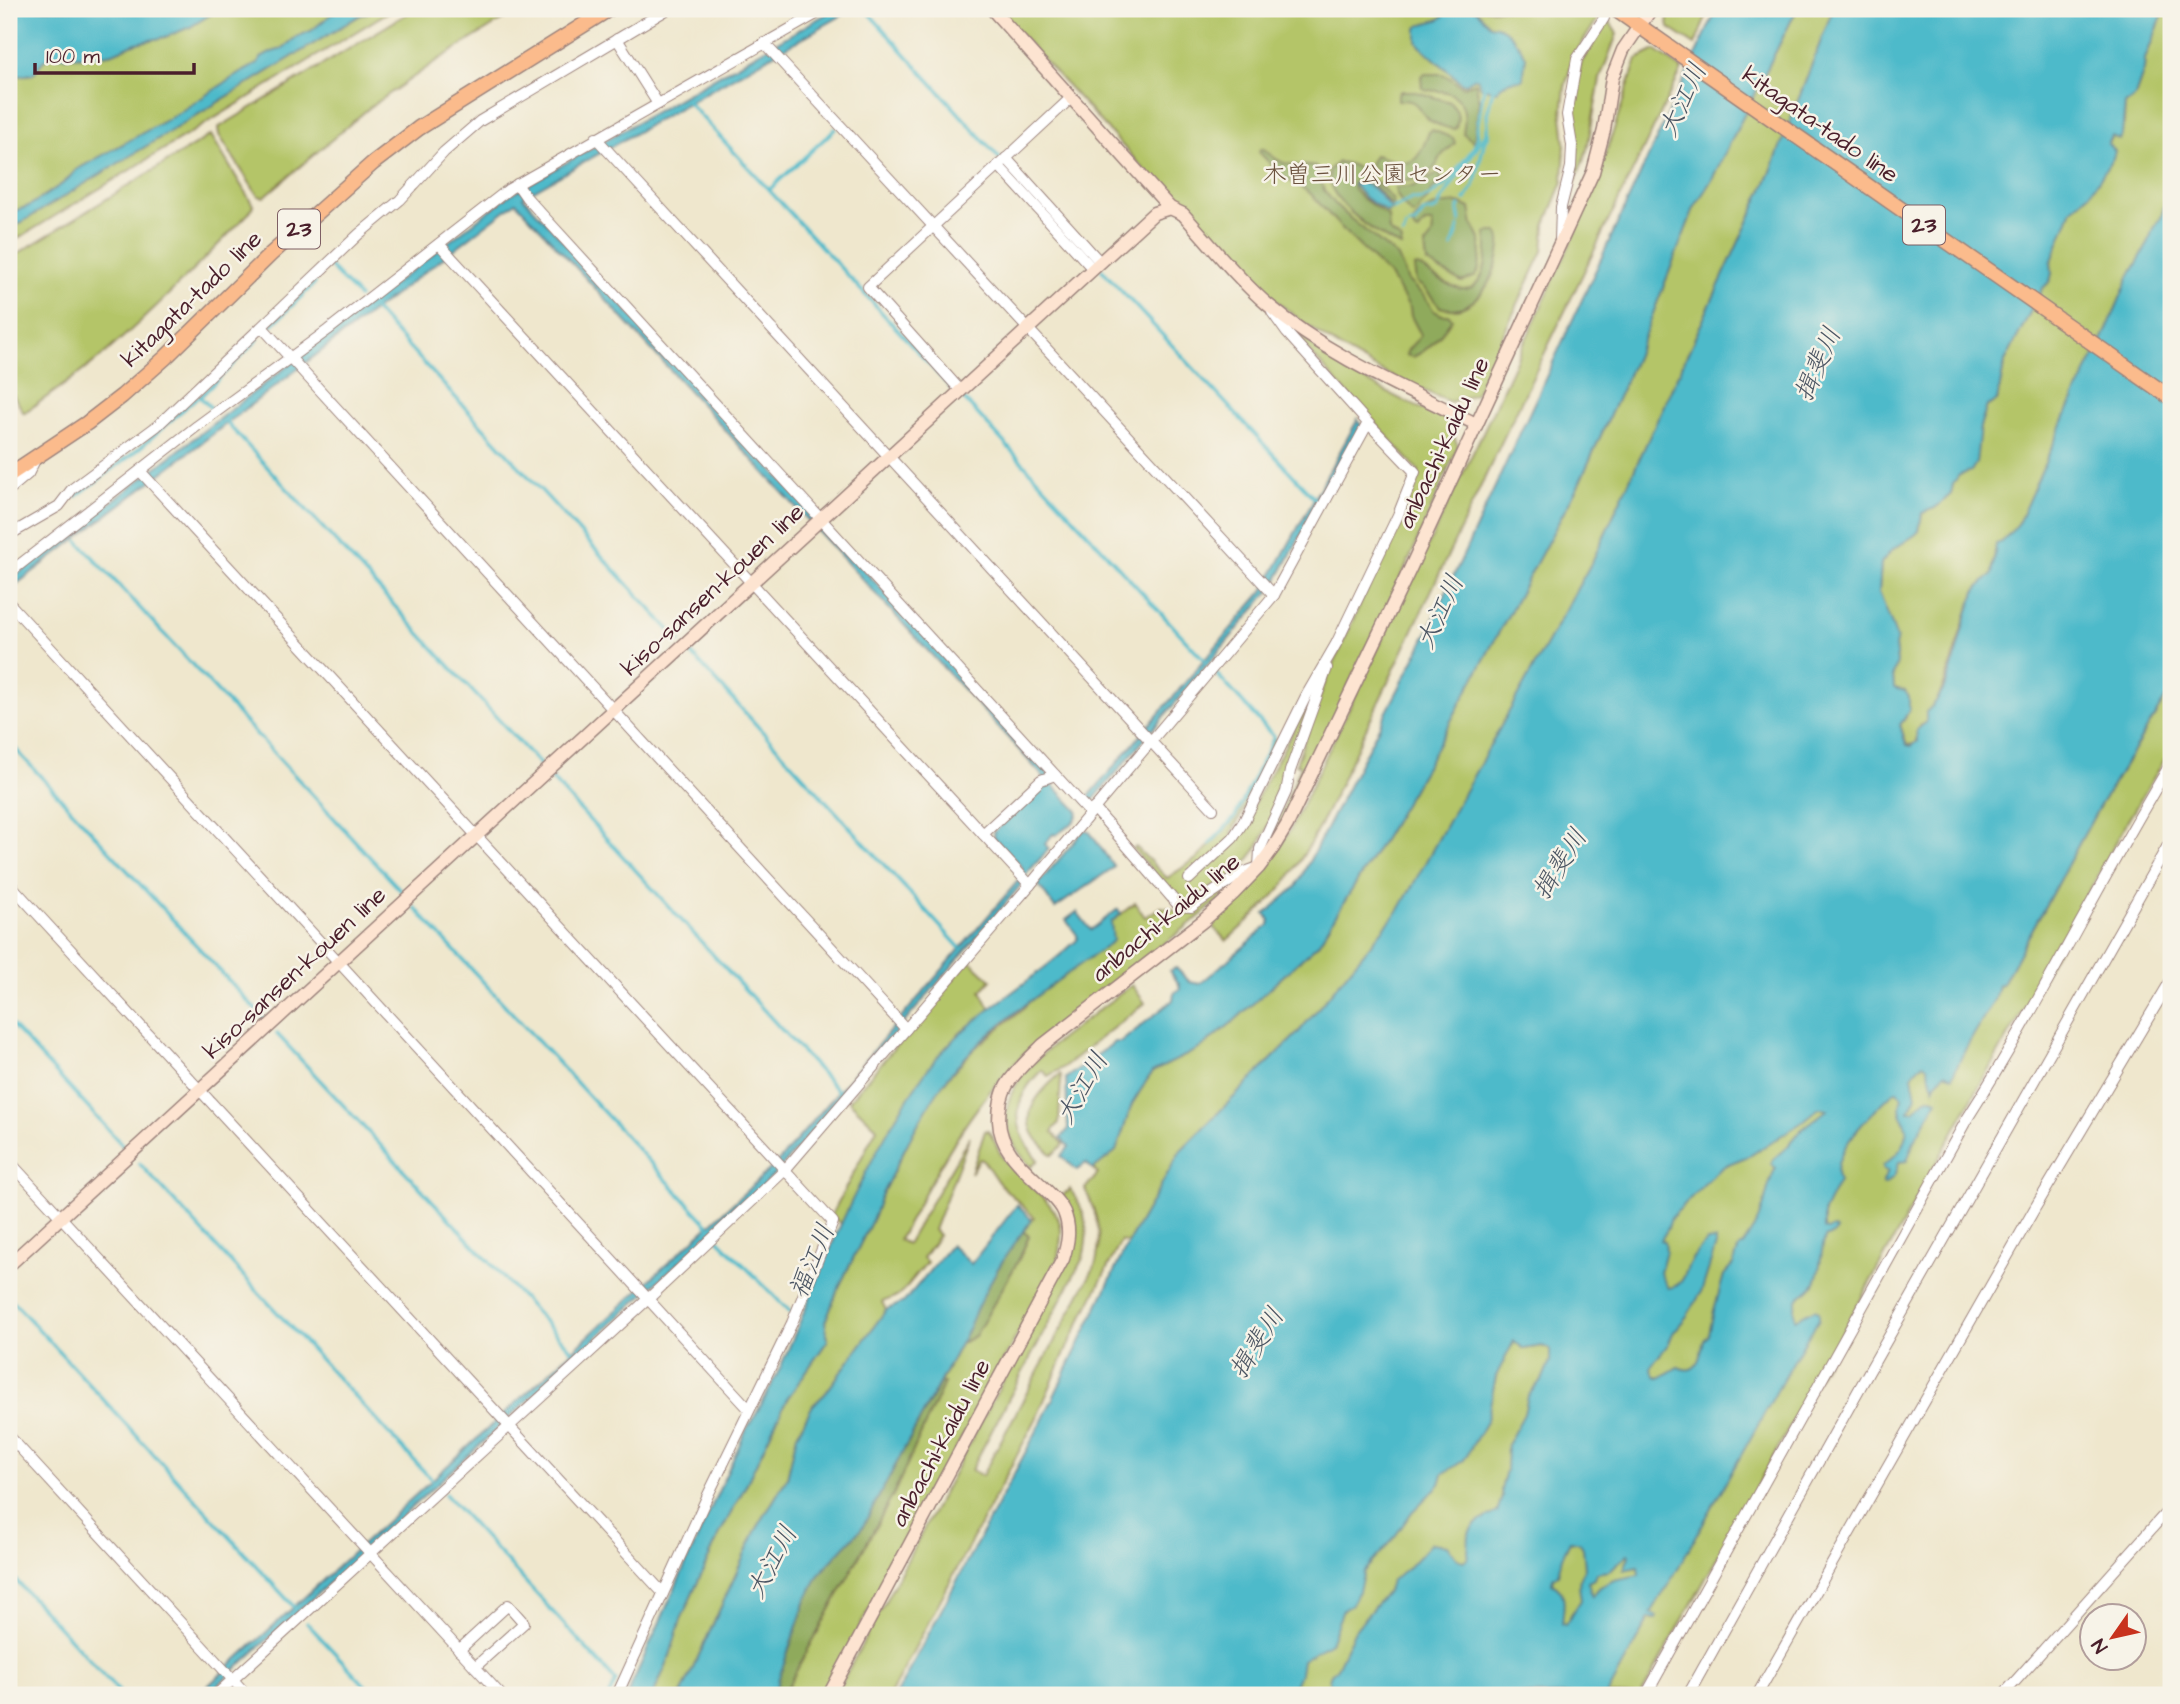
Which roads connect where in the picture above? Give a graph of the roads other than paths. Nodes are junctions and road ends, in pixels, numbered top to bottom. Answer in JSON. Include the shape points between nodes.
{"nodes":[{"id":1,"x":609,"y":9,"type":"edge"},
{"id":2,"x":668,"y":9,"type":"edge"},
{"id":3,"x":825,"y":9,"type":"edge"},
{"id":4,"x":992,"y":9,"type":"edge"},
{"id":5,"x":1651,"y":9,"type":"edge"},
{"id":6,"x":1610,"y":13,"type":"edge"},
{"id":7,"x":1638,"y":26,"type":"junction"},
{"id":8,"x":617,"y":39,"type":"junction"},
{"id":9,"x":765,"y":44,"type":"junction"},
{"id":10,"x":1072,"y":97,"type":"junction"},
{"id":11,"x":658,"y":104,"type":"junction"},
{"id":12,"x":601,"y":143,"type":"junction"},
{"id":13,"x":1002,"y":162,"type":"junction"},
{"id":14,"x":518,"y":186,"type":"junction"},
{"id":15,"x":1170,"y":208,"type":"junction"},
{"id":16,"x":933,"y":226,"type":"junction"},
{"id":17,"x":440,"y":245,"type":"junction"},
{"id":18,"x":1560,"y":245,"type":"junction"},
{"id":19,"x":1096,"y":265,"type":"junction"},
{"id":20,"x":1266,"y":303,"type":"junction"},
{"id":21,"x":262,"y":327,"type":"junction"},
{"id":22,"x":1027,"y":328,"type":"junction"},
{"id":23,"x":291,"y":359,"type":"junction"},
{"id":24,"x":961,"y":391,"type":"junction"},
{"id":25,"x":2171,"y":398,"type":"edge"},
{"id":26,"x":1368,"y":423,"type":"junction"},
{"id":27,"x":1476,"y":424,"type":"junction"},
{"id":28,"x":889,"y":457,"type":"junction"},
{"id":29,"x":35,"y":459,"type":"junction"},
{"id":30,"x":141,"y":472,"type":"junction"},
{"id":31,"x":9,"y":475,"type":"edge"},
{"id":32,"x":9,"y":490,"type":"edge"},
{"id":33,"x":817,"y":523,"type":"junction"},
{"id":34,"x":9,"y":536,"type":"edge"},
{"id":35,"x":9,"y":573,"type":"edge"},
{"id":36,"x":751,"y":583,"type":"junction"},
{"id":37,"x":1270,"y":591,"type":"junction"},
{"id":38,"x":9,"y":603,"type":"edge"},
{"id":39,"x":1336,"y":644,"type":"junction"},
{"id":40,"x":614,"y":710,"type":"junction"},
{"id":41,"x":1147,"y":737,"type":"junction"},
{"id":42,"x":2171,"y":763,"type":"edge"},
{"id":43,"x":1049,"y":777,"type":"junction"},
{"id":44,"x":1213,"y":809,"type":"dead end"},
{"id":45,"x":1092,"y":811,"type":"junction"},
{"id":46,"x":983,"y":834,"type":"junction"},
{"id":47,"x":475,"y":836,"type":"junction"},
{"id":48,"x":2171,"y":840,"type":"edge"},
{"id":49,"x":1259,"y":867,"type":"junction"},
{"id":50,"x":1189,"y":878,"type":"dead end"},
{"id":51,"x":1025,"y":879,"type":"junction"},
{"id":52,"x":9,"y":883,"type":"edge"},
{"id":53,"x":339,"y":962,"type":"junction"},
{"id":54,"x":2171,"y":980,"type":"edge"},
{"id":55,"x":903,"y":1025,"type":"junction"},
{"id":56,"x":200,"y":1090,"type":"junction"},
{"id":57,"x":9,"y":1161,"type":"edge"},
{"id":58,"x":781,"y":1167,"type":"junction"},
{"id":59,"x":61,"y":1217,"type":"junction"},
{"id":60,"x":9,"y":1265,"type":"edge"},
{"id":61,"x":644,"y":1295,"type":"junction"},
{"id":62,"x":749,"y":1409,"type":"junction"},
{"id":63,"x":505,"y":1422,"type":"junction"},
{"id":64,"x":9,"y":1436,"type":"edge"},
{"id":65,"x":2171,"y":1507,"type":"edge"},
{"id":66,"x":366,"y":1550,"type":"junction"},
{"id":67,"x":663,"y":1593,"type":"junction"},
{"id":68,"x":458,"y":1650,"type":"junction"},
{"id":69,"x":475,"y":1667,"type":"junction"},
{"id":70,"x":229,"y":1676,"type":"junction"},
{"id":71,"x":216,"y":1695,"type":"edge"},
{"id":72,"x":247,"y":1695,"type":"edge"},
{"id":73,"x":500,"y":1695,"type":"edge"},
{"id":74,"x":617,"y":1695,"type":"edge"},
{"id":75,"x":829,"y":1695,"type":"edge"},
{"id":76,"x":1646,"y":1695,"type":"edge"},
{"id":77,"x":1688,"y":1695,"type":"edge"},
{"id":78,"x":1757,"y":1695,"type":"edge"},
{"id":79,"x":2003,"y":1695,"type":"edge"}],
"edges":[{"from":1,"to":29,"type":"main road","name":"kitagata-tado line","number":"23","via":[[419,128],[373,163],[148,373]]},
{"from":2,"to":8,"type":"street"},
{"from":3,"to":9,"type":"street"},
{"from":4,"to":10,"type":"main road"},
{"from":5,"to":7,"type":"main road","name":"anbachi-kaidu line"},
{"from":6,"to":7,"type":"main road","name":"kitagata-tado line","number":"23"},
{"from":6,"to":18,"type":"street","via":[[1577,59],[1567,115],[1571,167],[1561,207]]},
{"from":7,"to":18,"type":"main road","name":"anbachi-kaidu line","via":[[1612,78],[1593,172]]},
{"from":7,"to":25,"type":"main road","name":"kitagata-tado line","number":"23"},
{"from":8,"to":11,"type":"street"},
{"from":8,"to":21,"type":"street","via":[[480,121]]},
{"from":9,"to":11,"type":"street"},
{"from":9,"to":16,"type":"street"},
{"from":10,"to":13,"type":"street"},
{"from":10,"to":15,"type":"main road"},
{"from":11,"to":12,"type":"street"},
{"from":12,"to":14,"type":"street"},
{"from":12,"to":28,"type":"street"},
{"from":13,"to":16,"type":"street"},
{"from":13,"to":19,"type":"street"},
{"from":14,"to":17,"type":"street"},
{"from":14,"to":33,"type":"street"},
{"from":15,"to":19,"type":"main road","name":"kiso-sansen-kouen line","via":[[1154,213]]},
{"from":15,"to":20,"type":"main road","via":[[1183,214]]},
{"from":16,"to":22,"type":"street"},
{"from":16,"to":24,"type":"street","via":[[868,287]]},
{"from":17,"to":23,"type":"street"},
{"from":17,"to":36,"type":"street"},
{"from":18,"to":27,"type":"main road","name":"anbachi-kaidu line"},
{"from":19,"to":22,"type":"main road","name":"kiso-sansen-kouen line"},
{"from":20,"to":26,"type":"street"},
{"from":20,"to":27,"type":"main road","via":[[1347,359]]},
{"from":21,"to":23,"type":"street"},
{"from":21,"to":34,"type":"street","via":[[157,426],[72,489],[59,506]]},
{"from":22,"to":24,"type":"main road","name":"kiso-sansen-kouen line"},
{"from":22,"to":37,"type":"street"},
{"from":23,"to":30,"type":"street"},
{"from":23,"to":40,"type":"street"},
{"from":24,"to":28,"type":"main road","name":"kiso-sansen-kouen line"},
{"from":26,"to":37,"type":"street"},
{"from":26,"to":39,"type":"street","via":[[1415,472]]},
{"from":27,"to":49,"type":"main road","name":"anbachi-kaidu line","via":[[1287,825]]},
{"from":28,"to":33,"type":"main road","name":"kiso-sansen-kouen line"},
{"from":28,"to":41,"type":"street"},
{"from":29,"to":31,"type":"main road","name":"kitagata-tado line","number":"23"},
{"from":29,"to":32,"type":"street","via":[[28,474]]},
{"from":30,"to":35,"type":"street"},
{"from":30,"to":47,"type":"street"},
{"from":33,"to":36,"type":"main road","name":"kiso-sansen-kouen line"},
{"from":33,"to":43,"type":"street"},
{"from":36,"to":40,"type":"main road","name":"kiso-sansen-kouen line"},
{"from":36,"to":46,"type":"street"},
{"from":37,"to":41,"type":"street"},
{"from":38,"to":53,"type":"street"},
{"from":39,"to":49,"type":"street","via":[[1286,792],[1260,849]]},
{"from":39,"to":50,"type":"street","via":[[1244,821],[1233,838]]},
{"from":40,"to":47,"type":"main road","name":"kiso-sansen-kouen line"},
{"from":40,"to":55,"type":"street"},
{"from":41,"to":44,"type":"street"},
{"from":41,"to":45,"type":"street"},
{"from":42,"to":76,"type":"street"},
{"from":43,"to":45,"type":"street"},
{"from":43,"to":46,"type":"street"},
{"from":45,"to":49,"type":"street","via":[[1179,906],[1191,907]]},
{"from":45,"to":51,"type":"street"},
{"from":46,"to":51,"type":"street"},
{"from":47,"to":53,"type":"main road","name":"kiso-sansen-kouen line"},
{"from":47,"to":58,"type":"street"},
{"from":48,"to":77,"type":"street"},
{"from":49,"to":75,"type":"main road","name":"anbachi-kaidu line","via":[[1203,921],[1044,1045],[1006,1086],[999,1107],[999,1129],[1013,1158],[1058,1202],[1069,1240],[1063,1259]]},
{"from":51,"to":55,"type":"street"},
{"from":52,"to":56,"type":"street"},
{"from":53,"to":56,"type":"main road","name":"kiso-sansen-kouen line"},
{"from":53,"to":61,"type":"street"},
{"from":54,"to":78,"type":"street"},
{"from":55,"to":58,"type":"street"},
{"from":56,"to":59,"type":"main road","name":"kiso-sansen-kouen line"},
{"from":56,"to":63,"type":"street"},
{"from":57,"to":59,"type":"street"},
{"from":58,"to":61,"type":"street"},
{"from":58,"to":62,"type":"street","via":[[833,1222],[792,1324]]},
{"from":59,"to":60,"type":"main road","name":"kiso-sansen-kouen line"},
{"from":59,"to":66,"type":"street"},
{"from":61,"to":62,"type":"street"},
{"from":61,"to":63,"type":"street"},
{"from":62,"to":67,"type":"street"},
{"from":63,"to":66,"type":"street"},
{"from":63,"to":67,"type":"street"},
{"from":64,"to":70,"type":"street"},
{"from":65,"to":79,"type":"street"},
{"from":66,"to":68,"type":"street"},
{"from":66,"to":70,"type":"street"},
{"from":67,"to":74,"type":"street"},
{"from":68,"to":69,"type":"street"},
{"from":68,"to":69,"type":"street","via":[[508,1605],[524,1623]]},
{"from":69,"to":73,"type":"street"},
{"from":70,"to":71,"type":"street"},
{"from":70,"to":72,"type":"street"}]}
